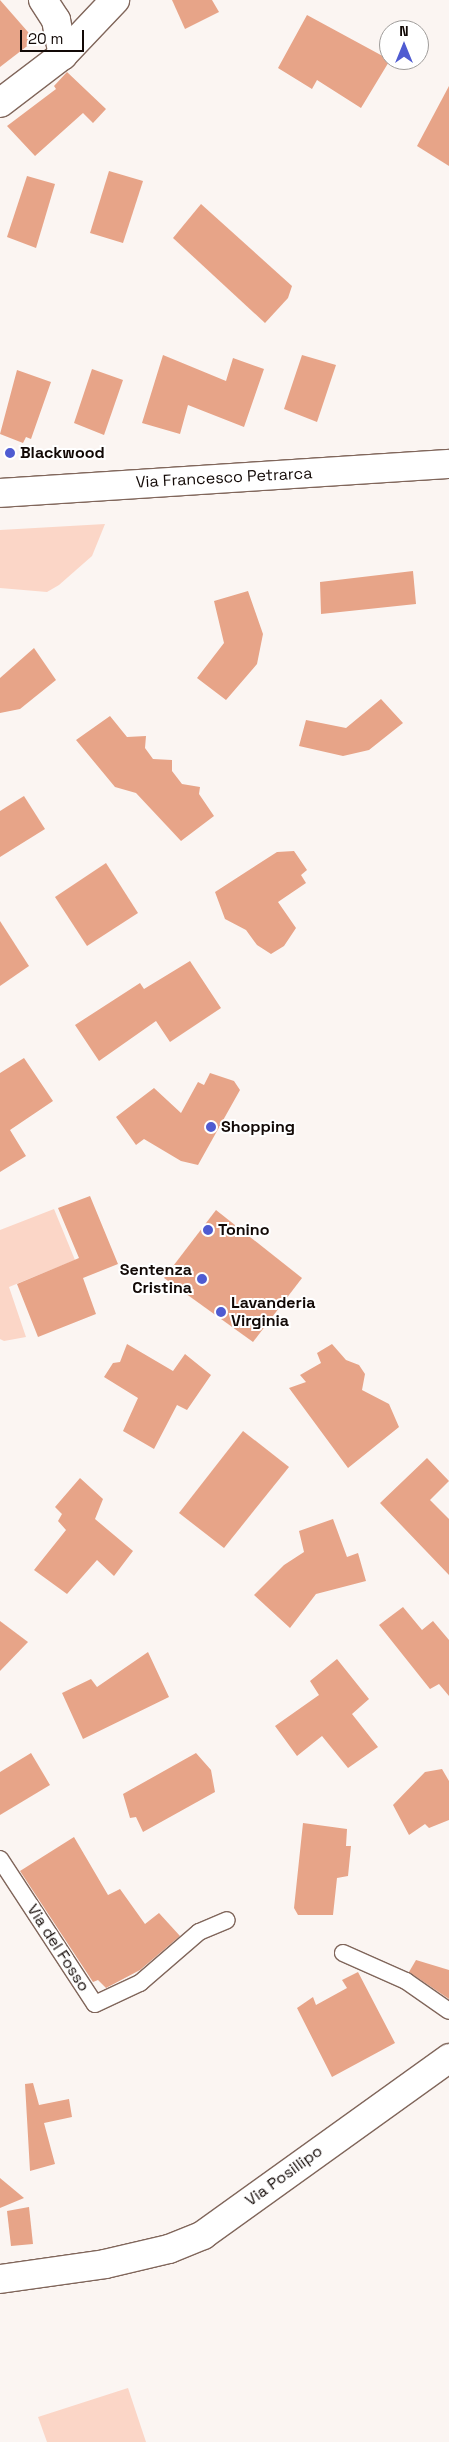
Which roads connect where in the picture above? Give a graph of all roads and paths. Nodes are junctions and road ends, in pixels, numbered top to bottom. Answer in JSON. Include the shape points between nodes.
{"nodes":[{"id":1,"x":43,"y":0,"type":"edge"},
{"id":2,"x":115,"y":0,"type":"edge"},
{"id":3,"x":63,"y":54,"type":"junction"},
{"id":4,"x":0,"y":103,"type":"edge"},
{"id":5,"x":449,"y":464,"type":"edge"},
{"id":6,"x":0,"y":493,"type":"edge"},
{"id":7,"x":0,"y":1859,"type":"edge"},
{"id":8,"x":227,"y":1920,"type":"dead end"},
{"id":9,"x":343,"y":1953,"type":"dead end"},
{"id":10,"x":449,"y":2010,"type":"edge"},
{"id":11,"x":449,"y":2058,"type":"edge"},
{"id":12,"x":0,"y":2278,"type":"edge"}],
"edges":[{"from":1,"to":3,"type":"street","via":[[56,20]]},
{"from":2,"to":3,"type":"street"},
{"from":3,"to":4,"type":"street"},
{"from":5,"to":6,"type":"street","name":"Via Francesco Petrarca"},
{"from":7,"to":8,"type":"street","name":"Via del Fosso","via":[[95,2004],[140,1984],[199,1932]]},
{"from":9,"to":10,"type":"street","via":[[406,1981]]},
{"from":11,"to":12,"type":"street","name":"Via Posillipo","via":[[203,2234],[169,2249],[105,2264]]}]}
